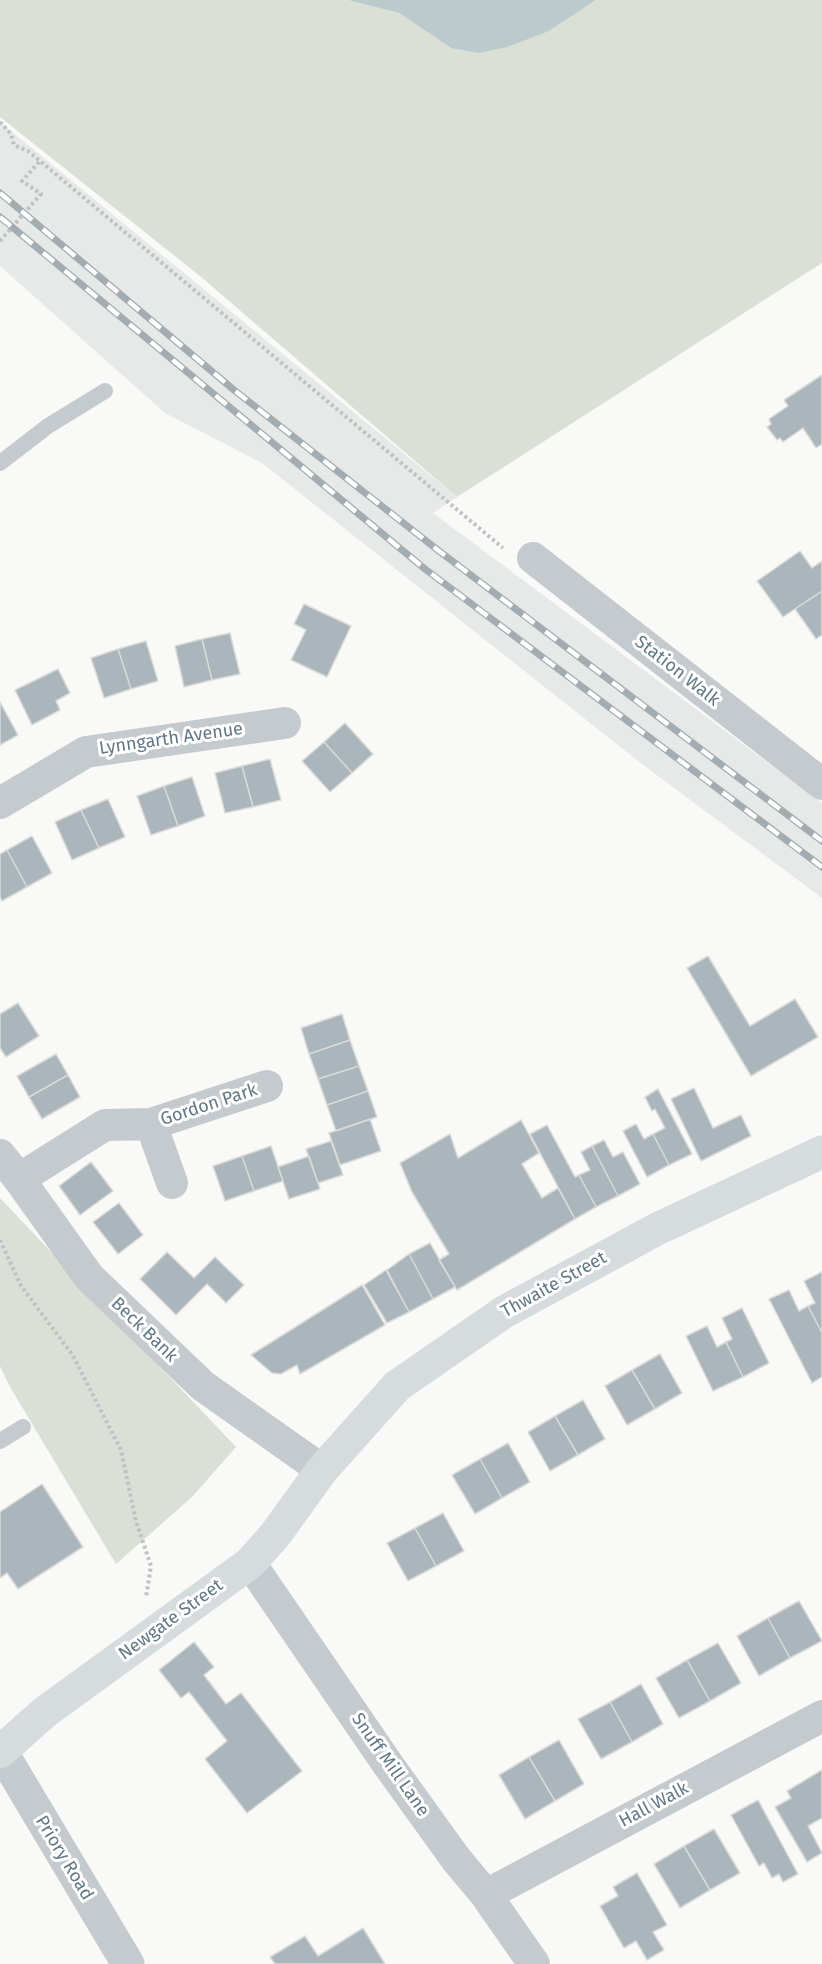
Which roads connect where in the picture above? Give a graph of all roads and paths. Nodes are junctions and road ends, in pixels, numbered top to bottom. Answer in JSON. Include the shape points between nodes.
{"nodes":[{"id":1,"x":0,"y":122,"type":"edge"},
{"id":2,"x":39,"y":162,"type":"junction"},
{"id":3,"x":0,"y":241,"type":"edge"},
{"id":4,"x":105,"y":391,"type":"dead end"},
{"id":5,"x":0,"y":464,"type":"edge"},
{"id":6,"x":520,"y":555,"type":"joint"},
{"id":7,"x":285,"y":723,"type":"dead end"},
{"id":8,"x":822,"y":784,"type":"edge"},
{"id":9,"x":0,"y":803,"type":"edge"},
{"id":10,"x":267,"y":1086,"type":"dead end"},
{"id":11,"x":151,"y":1124,"type":"junction"},
{"id":12,"x":822,"y":1152,"type":"edge"},
{"id":13,"x":10,"y":1167,"type":"edge"},
{"id":14,"x":172,"y":1183,"type":"dead end"},
{"id":15,"x":0,"y":1240,"type":"edge"},
{"id":16,"x":23,"y":1427,"type":"dead end"},
{"id":17,"x":0,"y":1441,"type":"edge"},
{"id":18,"x":322,"y":1470,"type":"junction"},
{"id":19,"x":250,"y":1563,"type":"junction"},
{"id":20,"x":159,"y":1629,"type":"junction"},
{"id":21,"x":822,"y":1716,"type":"edge"},
{"id":22,"x":0,"y":1752,"type":"edge"},
{"id":23,"x":486,"y":1895,"type":"junction"},
{"id":24,"x":128,"y":1964,"type":"edge"},
{"id":25,"x":534,"y":1964,"type":"edge"}],
"edges":[{"from":1,"to":2,"type":"path","via":[[11,134],[14,145]]},
{"from":2,"to":3,"type":"path","via":[[22,181],[40,194]]},
{"from":2,"to":6,"type":"path"},
{"from":4,"to":5,"type":"lane","via":[[48,426]]},
{"from":6,"to":8,"type":"street","name":"Station Walk"},
{"from":7,"to":9,"type":"street","name":"Lynngarth Avenue","via":[[86,752]]},
{"from":10,"to":11,"type":"street","name":"Gordon Park"},
{"from":11,"to":13,"type":"street","name":"Gordon Park","via":[[105,1125]]},
{"from":11,"to":14,"type":"street","name":"Gordon Park"},
{"from":12,"to":18,"type":"main road","name":"Thwaite Street","via":[[657,1229],[504,1312],[397,1386]]},
{"from":13,"to":18,"type":"street","name":"Beck Bank","via":[[88,1277],[203,1386]]},
{"from":15,"to":20,"type":"path","via":[[21,1286],[72,1354],[121,1450],[136,1521],[151,1566],[146,1595]]},
{"from":16,"to":17,"type":"lane"},
{"from":18,"to":19,"type":"main road","name":"Newgate Street"},
{"from":19,"to":20,"type":"main road","name":"Newgate Street"},
{"from":19,"to":23,"type":"street","name":"Snuff Mill Lane","via":[[396,1776]]},
{"from":20,"to":22,"type":"main road","name":"Newgate Street","via":[[45,1712]]},
{"from":21,"to":23,"type":"street","name":"Hall Walk"},
{"from":22,"to":24,"type":"street","name":"Priory Road"},
{"from":23,"to":25,"type":"street","name":"Snuff Mill Lane"}]}
